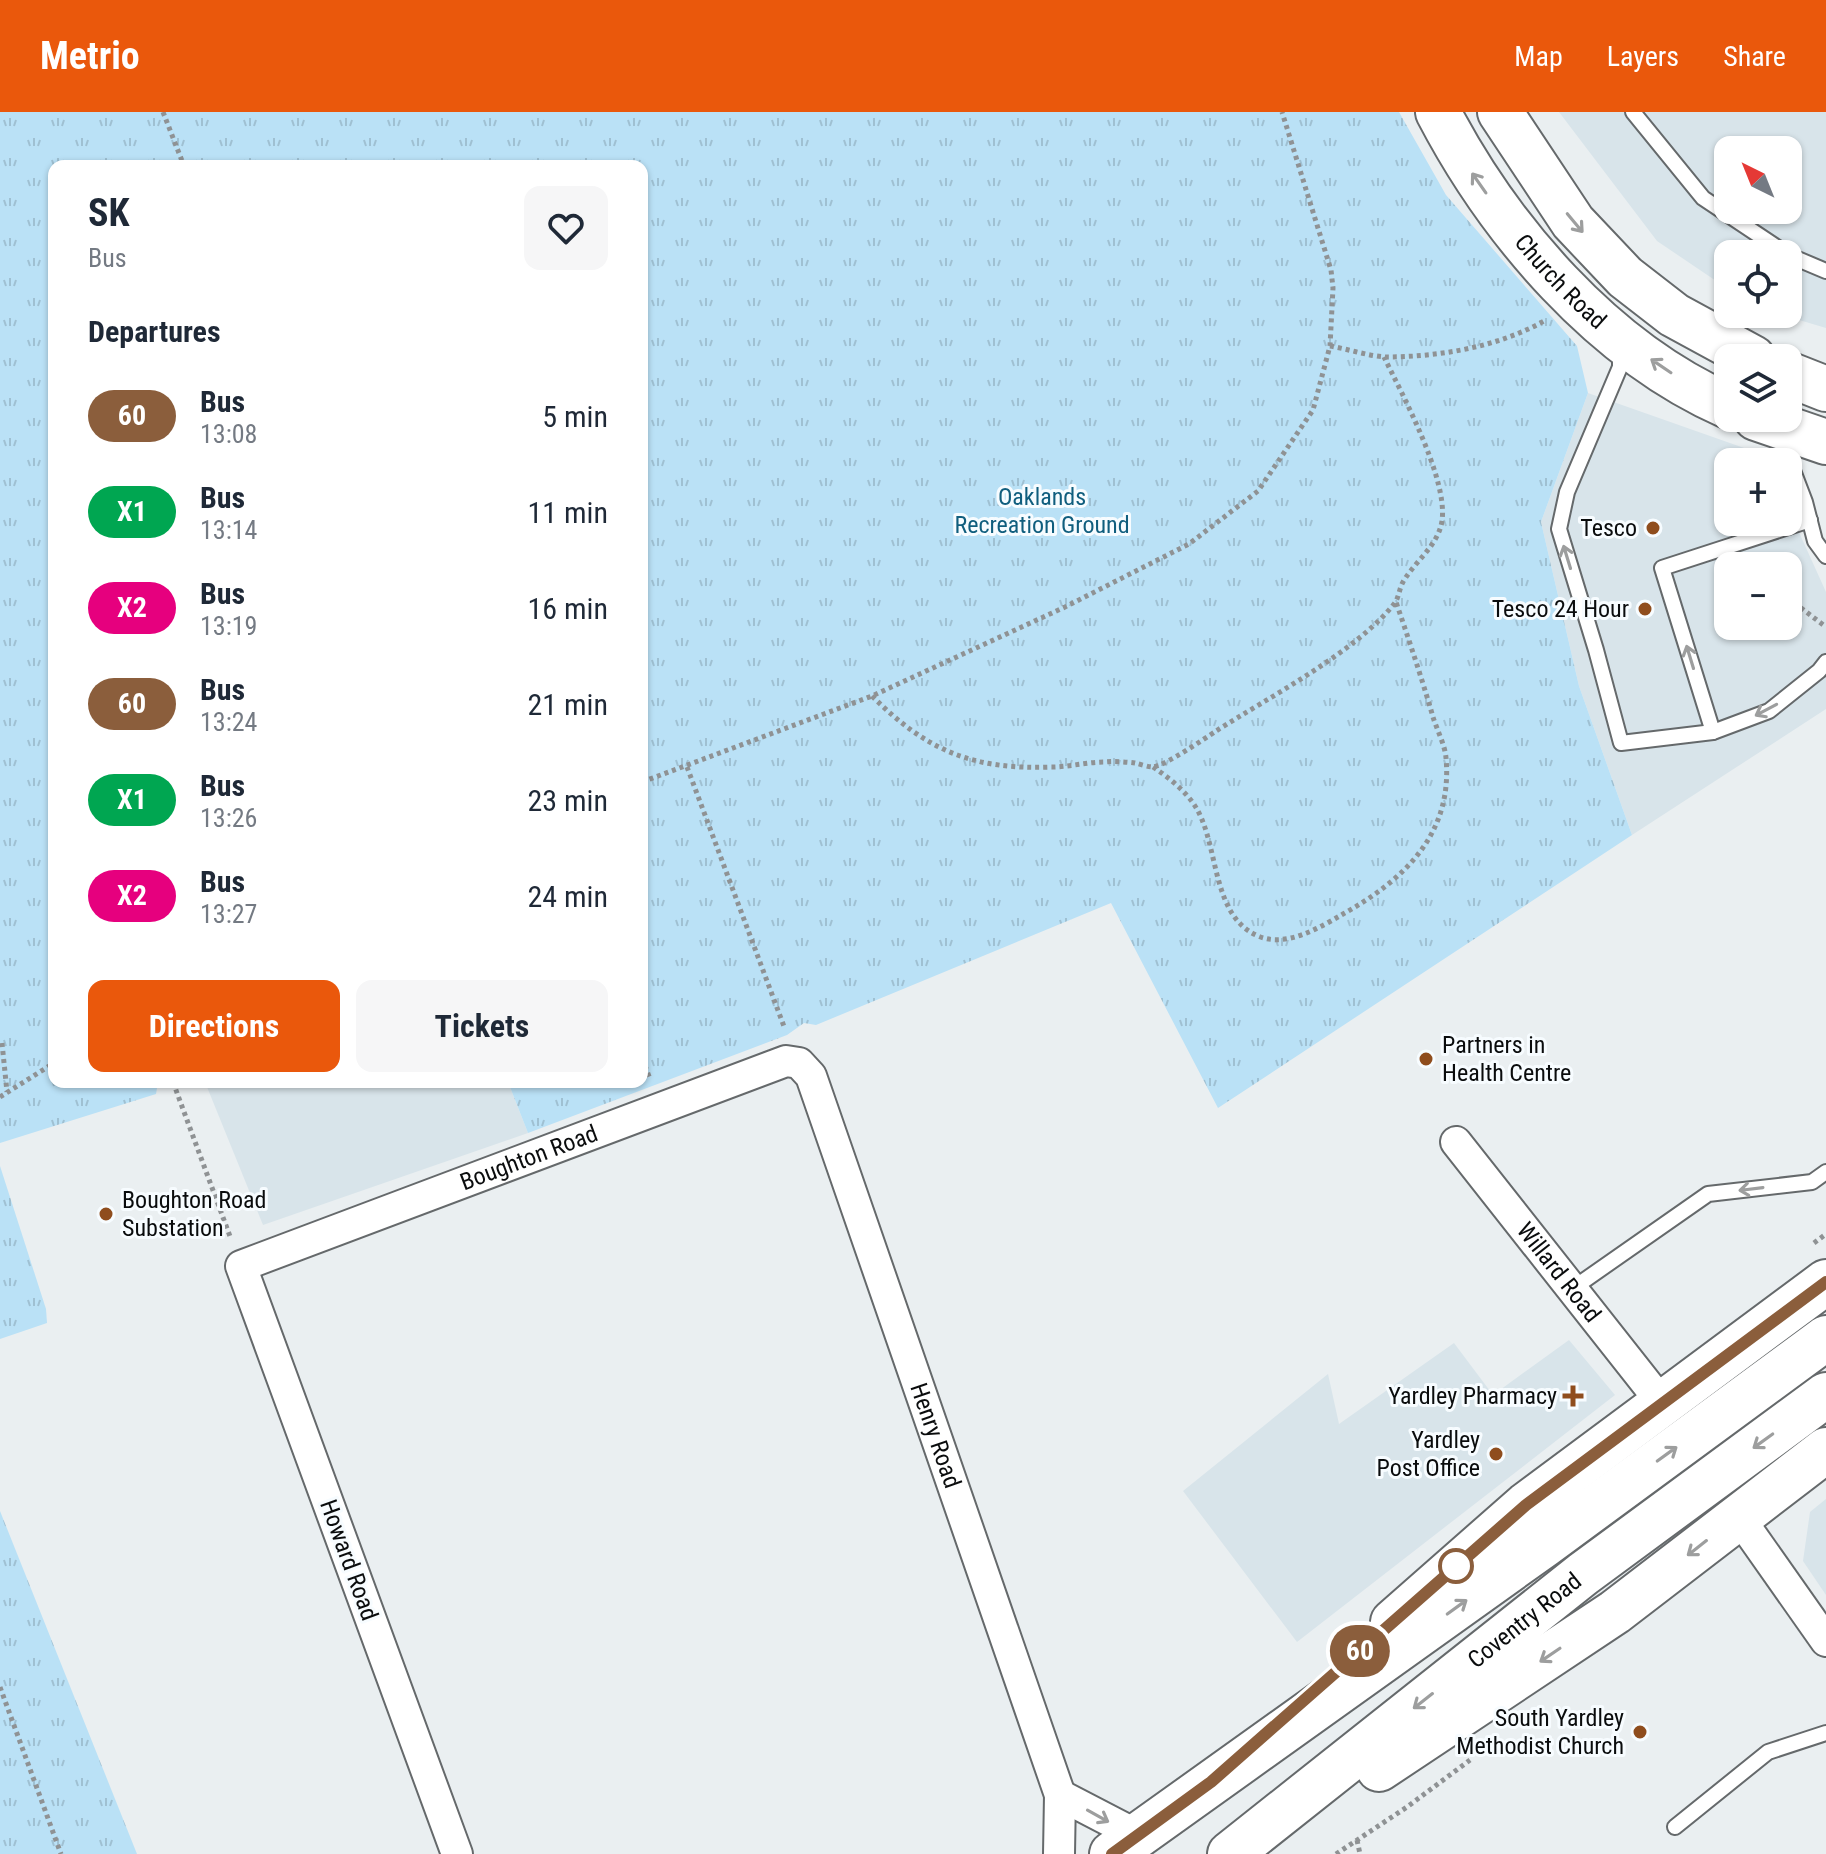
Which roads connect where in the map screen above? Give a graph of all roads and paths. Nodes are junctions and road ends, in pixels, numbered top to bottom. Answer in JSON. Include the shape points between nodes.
{"nodes":[{"id":1,"x":163,"y":112,"type":"edge"},
{"id":2,"x":1282,"y":112,"type":"edge"},
{"id":3,"x":1438,"y":112,"type":"edge"},
{"id":4,"x":1500,"y":112,"type":"edge"},
{"id":5,"x":1633,"y":112,"type":"edge"},
{"id":6,"x":182,"y":160,"type":"edge"},
{"id":7,"x":1767,"y":240,"type":"edge"},
{"id":8,"x":1802,"y":260,"type":"edge"},
{"id":9,"x":1826,"y":271,"type":"edge"},
{"id":10,"x":1572,"y":297,"type":"junction"},
{"id":11,"x":1620,"y":336,"type":"junction"},
{"id":12,"x":1727,"y":344,"type":"edge"},
{"id":13,"x":1330,"y":346,"type":"junction"},
{"id":14,"x":1384,"y":357,"type":"junction"},
{"id":15,"x":1802,"y":380,"type":"edge"},
{"id":16,"x":1826,"y":389,"type":"edge"},
{"id":17,"x":1714,"y":400,"type":"edge"},
{"id":18,"x":1770,"y":432,"type":"edge"},
{"id":19,"x":1796,"y":432,"type":"edge"},
{"id":20,"x":1826,"y":442,"type":"edge"},
{"id":21,"x":1810,"y":520,"type":"junction"},
{"id":22,"x":1826,"y":556,"type":"edge"},
{"id":23,"x":1396,"y":602,"type":"junction"},
{"id":24,"x":1802,"y":609,"type":"edge"},
{"id":25,"x":1826,"y":627,"type":"edge"},
{"id":26,"x":1826,"y":662,"type":"edge"},
{"id":27,"x":872,"y":696,"type":"junction"},
{"id":28,"x":1713,"y":732,"type":"junction"},
{"id":29,"x":687,"y":767,"type":"junction"},
{"id":30,"x":1153,"y":767,"type":"junction"},
{"id":31,"x":648,"y":780,"type":"edge"},
{"id":32,"x":2,"y":1043,"type":"dead end"},
{"id":33,"x":48,"y":1067,"type":"edge"},
{"id":34,"x":805,"y":1070,"type":"junction"},
{"id":35,"x":175,"y":1088,"type":"edge"},
{"id":36,"x":7,"y":1092,"type":"junction"},
{"id":37,"x":0,"y":1097,"type":"edge"},
{"id":38,"x":1456,"y":1142,"type":"dead end"},
{"id":39,"x":1826,"y":1172,"type":"edge"},
{"id":40,"x":241,"y":1266,"type":"junction"},
{"id":41,"x":1826,"y":1282,"type":"edge"},
{"id":42,"x":1572,"y":1289,"type":"junction"},
{"id":43,"x":1826,"y":1338,"type":"edge"},
{"id":44,"x":1826,"y":1395,"type":"edge"},
{"id":45,"x":1662,"y":1403,"type":"junction"},
{"id":46,"x":1826,"y":1450,"type":"edge"},
{"id":47,"x":1738,"y":1516,"type":"junction"},
{"id":48,"x":1822,"y":1627,"type":"edge"},
{"id":49,"x":0,"y":1687,"type":"edge"},
{"id":50,"x":1826,"y":1733,"type":"edge"},
{"id":51,"x":1211,"y":1782,"type":"junction"},
{"id":52,"x":1060,"y":1795,"type":"junction"},
{"id":53,"x":1675,"y":1827,"type":"dead end"},
{"id":54,"x":1357,"y":1840,"type":"dead end"},
{"id":55,"x":1125,"y":1844,"type":"edge"},
{"id":56,"x":61,"y":1854,"type":"edge"},
{"id":57,"x":457,"y":1854,"type":"edge"},
{"id":58,"x":1059,"y":1854,"type":"edge"},
{"id":59,"x":1230,"y":1854,"type":"edge"},
{"id":60,"x":1250,"y":1854,"type":"edge"},
{"id":61,"x":1360,"y":1854,"type":"edge"}],
"edges":[{"from":1,"to":6,"type":"path"},
{"from":2,"to":13,"type":"path","via":[[1331,270]]},
{"from":10,"to":3,"type":"main road","name":"Church Road","one_way":true,"via":[[1509,227]]},
{"from":4,"to":12,"type":"main road","name":"Church Road","one_way":true,"via":[[1573,222],[1625,277],[1674,315]]},
{"from":5,"to":7,"type":"lane","via":[[1703,198]]},
{"from":8,"to":9,"type":"lane"},
{"from":10,"to":11,"type":"main road","name":"Church Road"},
{"from":10,"to":14,"type":"path","via":[[1543,322],[1493,343]]},
{"from":17,"to":11,"type":"main road","name":"Church Road","one_way":true},
{"from":28,"to":11,"type":"lane","one_way":true,"via":[[1621,743],[1559,529],[1567,492],[1620,367]]},
{"from":13,"to":14,"type":"path"},
{"from":13,"to":27,"type":"path","via":[[1313,410],[1258,491],[1189,544]]},
{"from":14,"to":23,"type":"path","via":[[1437,476],[1442,500],[1442,524],[1434,542],[1402,583]]},
{"from":15,"to":16,"type":"main road"},
{"from":18,"to":21,"type":"lane"},
{"from":19,"to":20,"type":"main road"},
{"from":21,"to":22,"type":"lane"},
{"from":28,"to":21,"type":"lane","one_way":true,"via":[[1662,568]]},
{"from":23,"to":30,"type":"path","via":[[1321,664]]},
{"from":23,"to":30,"type":"path","via":[[1446,755],[1434,829],[1414,863],[1386,887],[1307,932],[1286,939],[1258,936],[1244,927],[1225,898],[1195,805]]},
{"from":24,"to":25,"type":"path"},
{"from":26,"to":28,"type":"lane","one_way":true,"via":[[1769,711]]},
{"from":27,"to":29,"type":"path"},
{"from":27,"to":30,"type":"path","via":[[918,737],[988,764],[1055,767],[1107,761]]},
{"from":29,"to":31,"type":"path"},
{"from":29,"to":34,"type":"path"},
{"from":32,"to":36,"type":"path"},
{"from":33,"to":36,"type":"path"},
{"from":34,"to":40,"type":"street","name":"Boughton Road","via":[[786,1061]]},
{"from":34,"to":52,"type":"street","name":"Henry Road"},
{"from":35,"to":40,"type":"path"},
{"from":36,"to":37,"type":"path"},
{"from":38,"to":42,"type":"street","name":"Willard Road"},
{"from":39,"to":42,"type":"lane","one_way":true,"via":[[1812,1182],[1708,1194]]},
{"from":40,"to":57,"type":"street","name":"Howard Road"},
{"from":41,"to":45,"type":"main road"},
{"from":42,"to":45,"type":"street","name":"Willard Road"},
{"from":51,"to":43,"type":"main road","one_way":true},
{"from":44,"to":59,"type":"main road","name":"Coventry Road","one_way":true,"via":[[1583,1574]]},
{"from":45,"to":51,"type":"main road","via":[[1526,1505]]},
{"from":46,"to":47,"type":"main road"},
{"from":47,"to":48,"type":"street"},
{"from":47,"to":60,"type":"main road","one_way":true,"via":[[1615,1612]]},
{"from":49,"to":56,"type":"path"},
{"from":50,"to":53,"type":"lane","via":[[1768,1752]]},
{"from":51,"to":55,"type":"main road"},
{"from":52,"to":55,"type":"street","one_way":true},
{"from":52,"to":58,"type":"street","name":"Henry Road"},
{"from":54,"to":61,"type":"path"}]}
